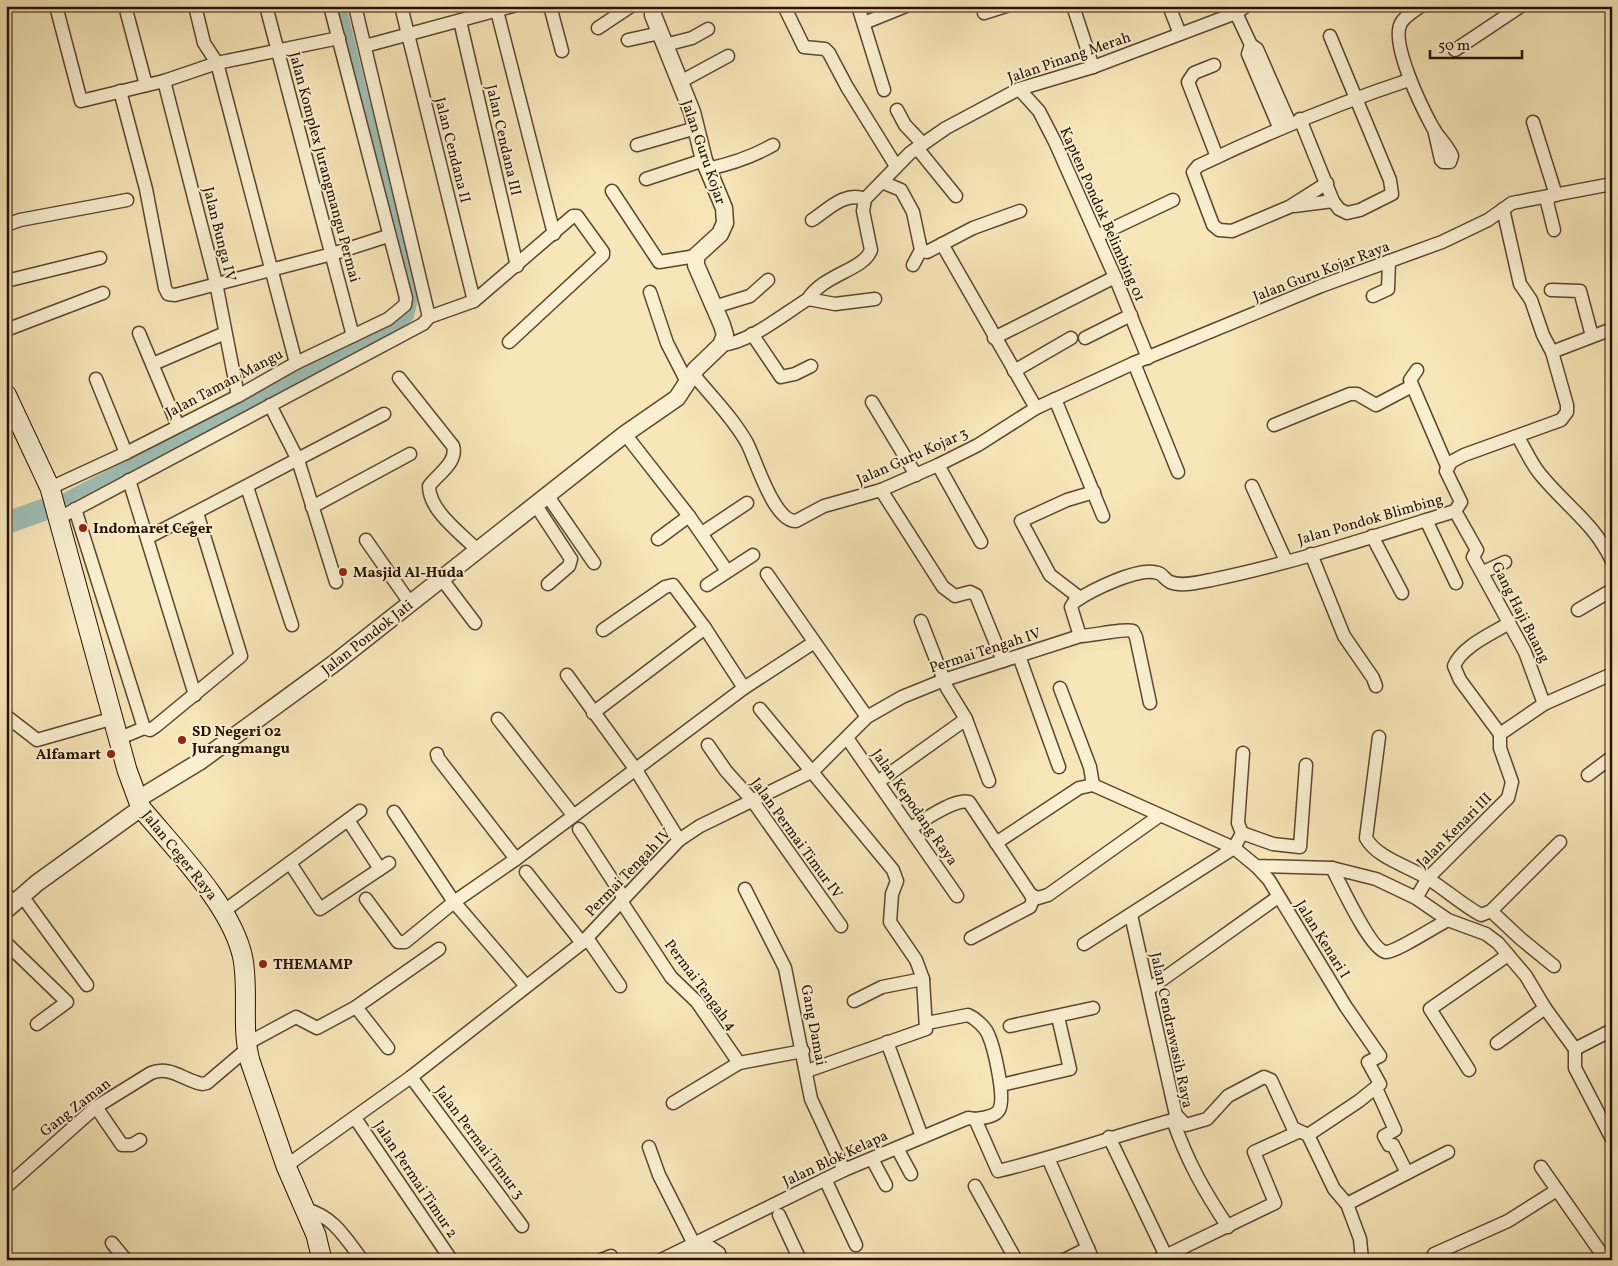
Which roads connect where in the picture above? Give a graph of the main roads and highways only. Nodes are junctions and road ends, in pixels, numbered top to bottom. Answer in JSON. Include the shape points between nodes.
{"nodes":[{"id":1,"x":6,"y":394,"type":"edge"},
{"id":2,"x":322,"y":1260,"type":"edge"}],
"edges":[{"from":1,"to":2,"type":"main road","name":"Jalan Ceger Raya","via":[[64,515],[127,770],[139,803],[224,911],[236,935],[246,989],[248,1052],[286,1166],[316,1235]]}]}
